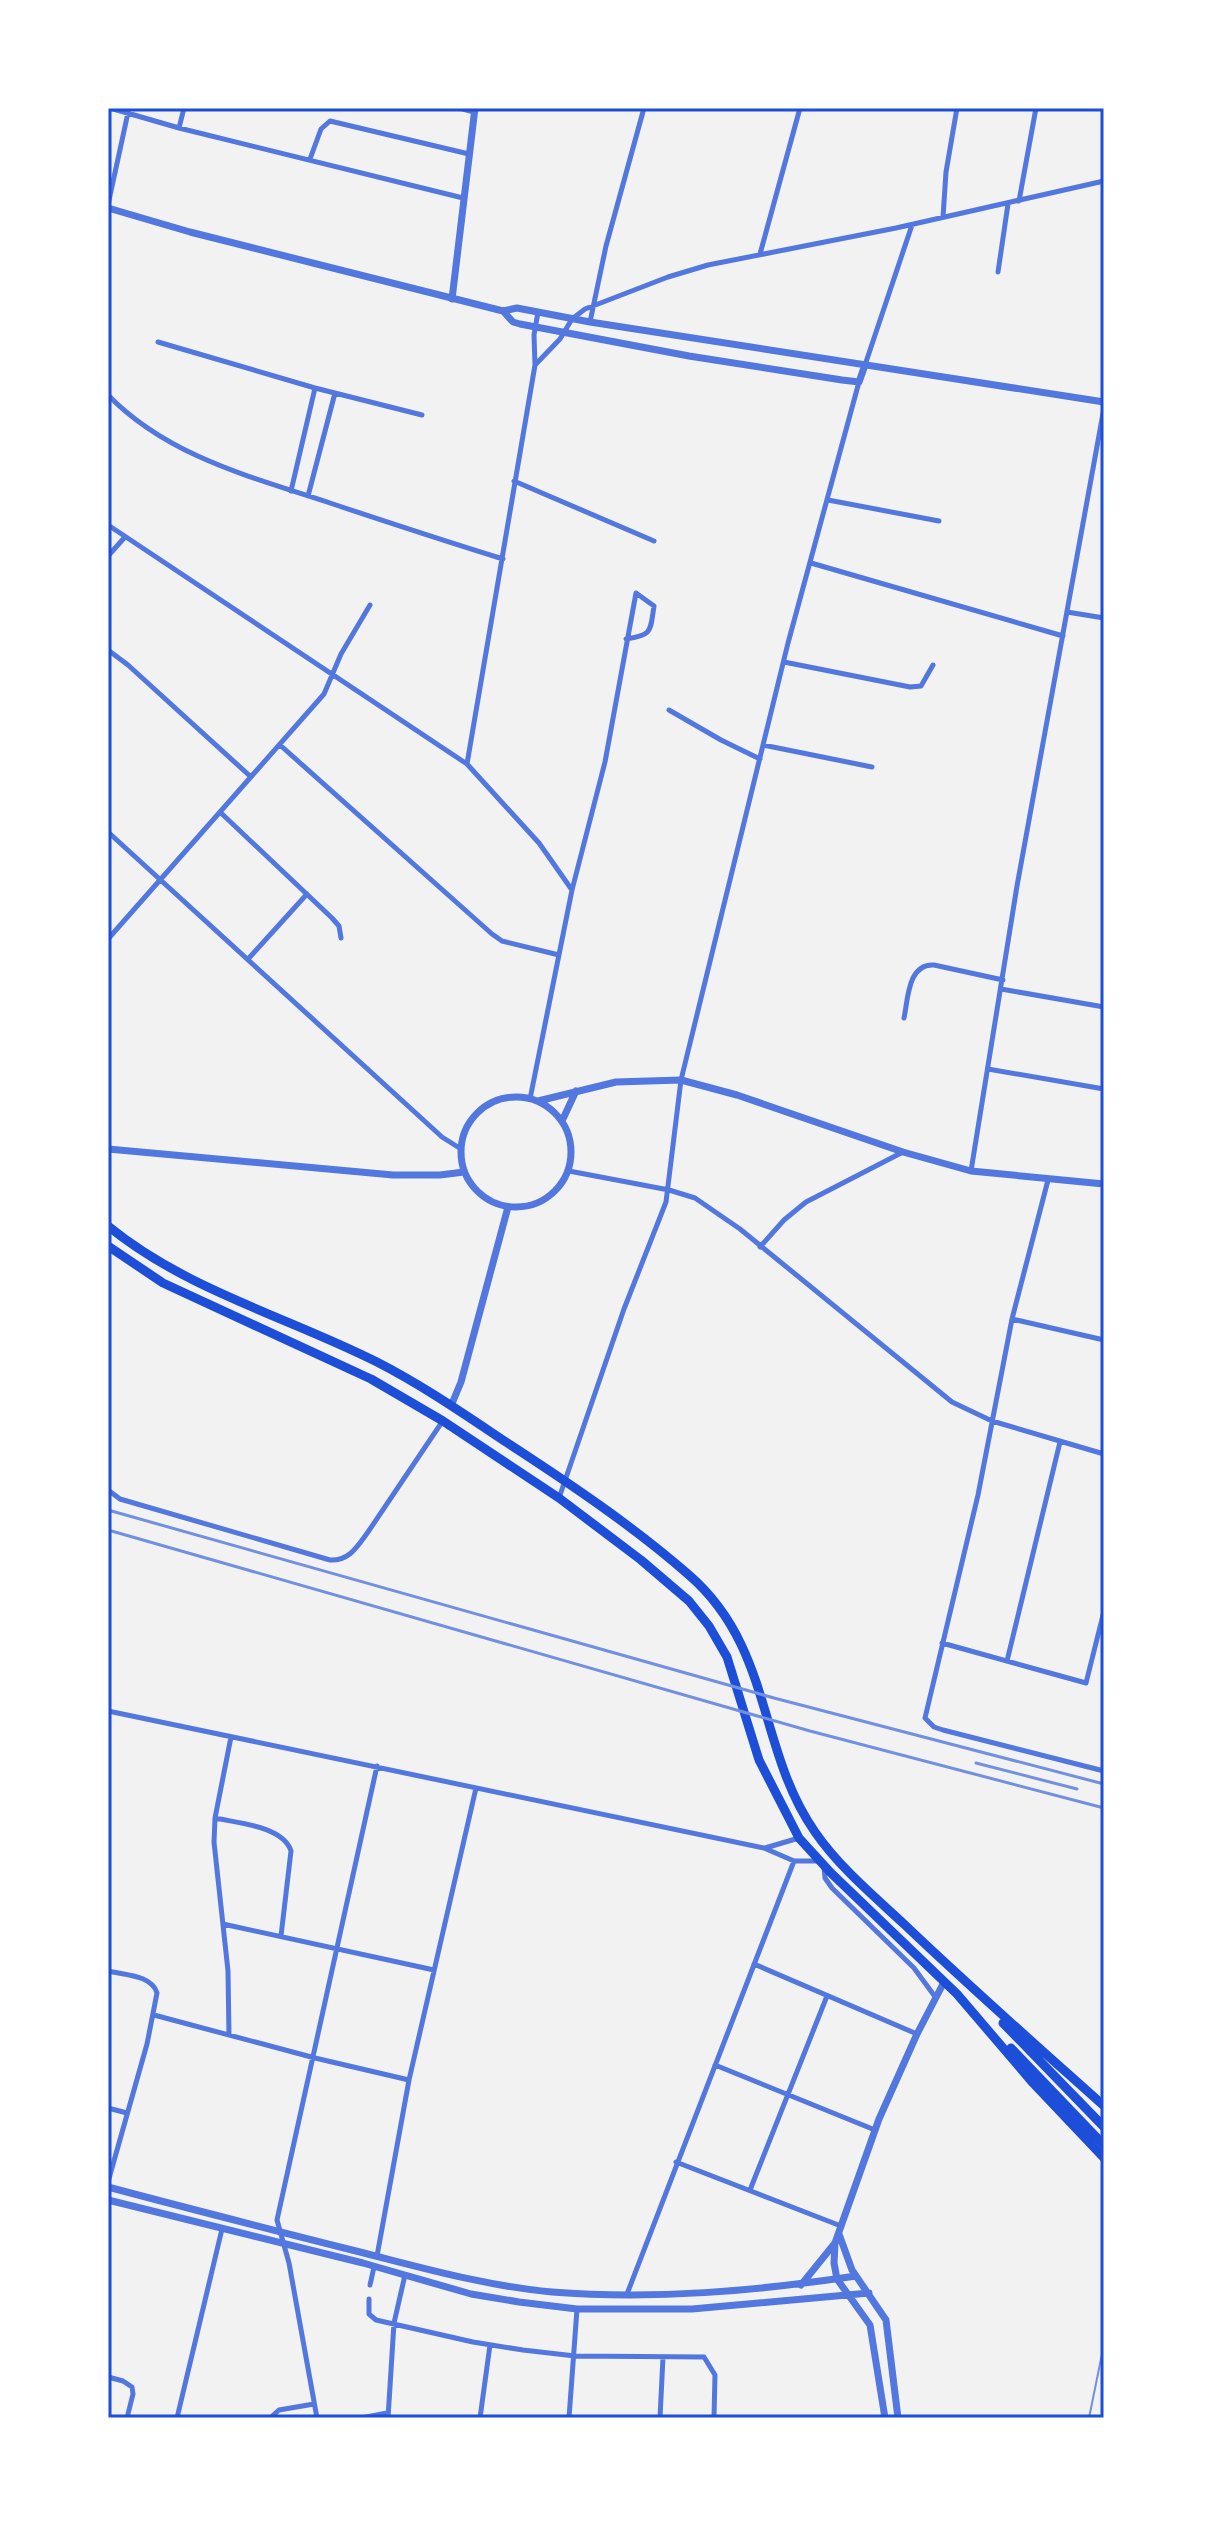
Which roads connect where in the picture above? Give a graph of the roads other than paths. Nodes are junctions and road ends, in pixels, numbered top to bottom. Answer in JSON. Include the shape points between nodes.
{"nodes":[{"id":1,"x":110,"y":108,"type":"edge"},
{"id":2,"x":184,"y":108,"type":"edge"},
{"id":3,"x":459,"y":108,"type":"edge"},
{"id":4,"x":644,"y":108,"type":"edge"},
{"id":5,"x":800,"y":108,"type":"edge"},
{"id":6,"x":957,"y":108,"type":"edge"},
{"id":7,"x":1036,"y":108,"type":"edge"},
{"id":8,"x":129,"y":110,"type":"edge"},
{"id":9,"x":475,"y":110,"type":"edge"},
{"id":10,"x":179,"y":128,"type":"junction"},
{"id":11,"x":469,"y":154,"type":"junction"},
{"id":12,"x":310,"y":159,"type":"junction"},
{"id":13,"x":1104,"y":181,"type":"edge"},
{"id":14,"x":463,"y":198,"type":"junction"},
{"id":15,"x":1019,"y":201,"type":"junction"},
{"id":16,"x":1008,"y":204,"type":"junction"},
{"id":17,"x":108,"y":206,"type":"edge"},
{"id":18,"x":943,"y":217,"type":"junction"},
{"id":19,"x":912,"y":224,"type":"junction"},
{"id":20,"x":759,"y":254,"type":"junction"},
{"id":21,"x":998,"y":272,"type":"dead end"},
{"id":22,"x":452,"y":299,"type":"junction"},
{"id":23,"x":593,"y":305,"type":"junction"},
{"id":24,"x":503,"y":311,"type":"junction"},
{"id":25,"x":538,"y":312,"type":"junction"},
{"id":26,"x":572,"y":319,"type":"junction"},
{"id":27,"x":590,"y":322,"type":"junction"},
{"id":28,"x":535,"y":326,"type":"junction"},
{"id":29,"x":566,"y":332,"type":"junction"},
{"id":30,"x":158,"y":342,"type":"dead end"},
{"id":31,"x":535,"y":365,"type":"junction"},
{"id":32,"x":865,"y":365,"type":"junction"},
{"id":33,"x":859,"y":382,"type":"junction"},
{"id":34,"x":315,"y":388,"type":"junction"},
{"id":35,"x":335,"y":393,"type":"junction"},
{"id":36,"x":108,"y":395,"type":"edge"},
{"id":37,"x":1104,"y":405,"type":"edge"},
{"id":38,"x":422,"y":415,"type":"dead end"},
{"id":39,"x":514,"y":481,"type":"junction"},
{"id":40,"x":291,"y":491,"type":"junction"},
{"id":41,"x":308,"y":496,"type":"junction"},
{"id":42,"x":828,"y":500,"type":"junction"},
{"id":43,"x":939,"y":521,"type":"dead end"},
{"id":44,"x":108,"y":525,"type":"edge"},
{"id":45,"x":125,"y":537,"type":"junction"},
{"id":46,"x":654,"y":541,"type":"dead end"},
{"id":47,"x":108,"y":556,"type":"edge"},
{"id":48,"x":503,"y":559,"type":"junction"},
{"id":49,"x":811,"y":563,"type":"junction"},
{"id":50,"x":370,"y":605,"type":"dead end"},
{"id":51,"x":1067,"y":612,"type":"junction"},
{"id":52,"x":1104,"y":618,"type":"edge"},
{"id":53,"x":1063,"y":636,"type":"junction"},
{"id":54,"x":626,"y":639,"type":"junction"},
{"id":55,"x":108,"y":650,"type":"edge"},
{"id":56,"x":784,"y":662,"type":"junction"},
{"id":57,"x":933,"y":665,"type":"dead end"},
{"id":58,"x":333,"y":674,"type":"junction"},
{"id":59,"x":669,"y":710,"type":"dead end"},
{"id":60,"x":280,"y":745,"type":"junction"},
{"id":61,"x":763,"y":745,"type":"junction"},
{"id":62,"x":760,"y":759,"type":"junction"},
{"id":63,"x":467,"y":764,"type":"junction"},
{"id":64,"x":872,"y":767,"type":"dead end"},
{"id":65,"x":251,"y":777,"type":"junction"},
{"id":66,"x":220,"y":812,"type":"junction"},
{"id":67,"x":108,"y":832,"type":"edge"},
{"id":68,"x":161,"y":880,"type":"junction"},
{"id":69,"x":572,"y":890,"type":"junction"},
{"id":70,"x":307,"y":894,"type":"junction"},
{"id":71,"x":341,"y":938,"type":"dead end"},
{"id":72,"x":108,"y":939,"type":"edge"},
{"id":73,"x":559,"y":955,"type":"junction"},
{"id":74,"x":249,"y":958,"type":"junction"},
{"id":75,"x":1003,"y":980,"type":"junction"},
{"id":76,"x":1001,"y":989,"type":"junction"},
{"id":77,"x":1104,"y":1007,"type":"edge"},
{"id":78,"x":904,"y":1018,"type":"dead end"},
{"id":79,"x":988,"y":1069,"type":"junction"},
{"id":80,"x":681,"y":1080,"type":"junction"},
{"id":81,"x":1104,"y":1089,"type":"edge"},
{"id":82,"x":576,"y":1091,"type":"junction"},
{"id":83,"x":534,"y":1100,"type":"junction"},
{"id":84,"x":562,"y":1121,"type":"junction"},
{"id":85,"x":108,"y":1149,"type":"edge"},
{"id":86,"x":461,"y":1149,"type":"junction"},
{"id":87,"x":903,"y":1152,"type":"junction"},
{"id":88,"x":569,"y":1171,"type":"junction"},
{"id":89,"x":971,"y":1171,"type":"junction"},
{"id":90,"x":464,"y":1172,"type":"junction"},
{"id":91,"x":1048,"y":1180,"type":"junction"},
{"id":92,"x":1104,"y":1184,"type":"edge"},
{"id":93,"x":669,"y":1190,"type":"junction"},
{"id":94,"x":508,"y":1207,"type":"junction"},
{"id":95,"x":108,"y":1226,"type":"edge"},
{"id":96,"x":108,"y":1246,"type":"edge"},
{"id":97,"x":760,"y":1247,"type":"junction"},
{"id":98,"x":1012,"y":1319,"type":"junction"},
{"id":99,"x":1104,"y":1340,"type":"edge"},
{"id":100,"x":451,"y":1406,"type":"junction"},
{"id":101,"x":443,"y":1421,"type":"junction"},
{"id":102,"x":992,"y":1421,"type":"junction"},
{"id":103,"x":1060,"y":1442,"type":"junction"},
{"id":104,"x":1104,"y":1454,"type":"edge"},
{"id":105,"x":565,"y":1481,"type":"junction"},
{"id":106,"x":108,"y":1490,"type":"edge"},
{"id":107,"x":559,"y":1498,"type":"junction"},
{"id":108,"x":1104,"y":1611,"type":"edge"},
{"id":109,"x":942,"y":1643,"type":"junction"},
{"id":110,"x":1007,"y":1661,"type":"junction"},
{"id":111,"x":108,"y":1711,"type":"edge"},
{"id":112,"x":231,"y":1737,"type":"junction"},
{"id":113,"x":377,"y":1766,"type":"junction"},
{"id":114,"x":1104,"y":1771,"type":"edge"},
{"id":115,"x":476,"y":1787,"type":"junction"},
{"id":116,"x":215,"y":1818,"type":"junction"},
{"id":117,"x":799,"y":1838,"type":"junction"},
{"id":118,"x":764,"y":1848,"type":"junction"},
{"id":119,"x":794,"y":1861,"type":"junction"},
{"id":120,"x":821,"y":1864,"type":"junction"},
{"id":121,"x":223,"y":1924,"type":"junction"},
{"id":122,"x":281,"y":1936,"type":"junction"},
{"id":123,"x":338,"y":1948,"type":"junction"},
{"id":124,"x":754,"y":1964,"type":"junction"},
{"id":125,"x":951,"y":1969,"type":"junction"},
{"id":126,"x":434,"y":1970,"type":"junction"},
{"id":127,"x":108,"y":1971,"type":"edge"},
{"id":128,"x":944,"y":1982,"type":"junction"},
{"id":129,"x":957,"y":1994,"type":"junction"},
{"id":130,"x":827,"y":1996,"type":"junction"},
{"id":131,"x":936,"y":1998,"type":"junction"},
{"id":132,"x":154,"y":2015,"type":"junction"},
{"id":133,"x":917,"y":2034,"type":"junction"},
{"id":134,"x":229,"y":2035,"type":"junction"},
{"id":135,"x":315,"y":2058,"type":"junction"},
{"id":136,"x":715,"y":2065,"type":"junction"},
{"id":137,"x":409,"y":2080,"type":"junction"},
{"id":138,"x":787,"y":2094,"type":"junction"},
{"id":139,"x":1104,"y":2106,"type":"edge"},
{"id":140,"x":108,"y":2108,"type":"edge"},
{"id":141,"x":127,"y":2113,"type":"junction"},
{"id":142,"x":1104,"y":2127,"type":"edge"},
{"id":143,"x":875,"y":2130,"type":"junction"},
{"id":144,"x":1104,"y":2145,"type":"edge"},
{"id":145,"x":1104,"y":2158,"type":"edge"},
{"id":146,"x":676,"y":2162,"type":"junction"},
{"id":147,"x":108,"y":2185,"type":"edge"},
{"id":148,"x":750,"y":2190,"type":"junction"},
{"id":149,"x":108,"y":2200,"type":"edge"},
{"id":150,"x":222,"y":2229,"type":"junction"},
{"id":151,"x":840,"y":2230,"type":"junction"},
{"id":152,"x":278,"y":2231,"type":"junction"},
{"id":153,"x":835,"y":2243,"type":"junction"},
{"id":154,"x":285,"y":2246,"type":"junction"},
{"id":155,"x":377,"y":2256,"type":"junction"},
{"id":156,"x":374,"y":2267,"type":"junction"},
{"id":157,"x":405,"y":2275,"type":"junction"},
{"id":158,"x":856,"y":2276,"type":"junction"},
{"id":159,"x":837,"y":2279,"type":"junction"},
{"id":160,"x":370,"y":2285,"type":"dead end"},
{"id":161,"x":801,"y":2285,"type":"junction"},
{"id":162,"x":869,"y":2293,"type":"junction"},
{"id":163,"x":627,"y":2294,"type":"junction"},
{"id":164,"x":847,"y":2294,"type":"junction"},
{"id":165,"x":369,"y":2299,"type":"dead end"},
{"id":166,"x":577,"y":2309,"type":"junction"},
{"id":167,"x":394,"y":2323,"type":"junction"},
{"id":168,"x":490,"y":2345,"type":"junction"},
{"id":169,"x":575,"y":2356,"type":"junction"},
{"id":170,"x":663,"y":2357,"type":"junction"},
{"id":171,"x":108,"y":2377,"type":"edge"},
{"id":172,"x":314,"y":2404,"type":"junction"},
{"id":173,"x":387,"y":2416,"type":"edge"},
{"id":174,"x":127,"y":2418,"type":"edge"},
{"id":175,"x":177,"y":2418,"type":"edge"},
{"id":176,"x":270,"y":2418,"type":"edge"},
{"id":177,"x":317,"y":2418,"type":"edge"},
{"id":178,"x":361,"y":2418,"type":"edge"},
{"id":179,"x":480,"y":2418,"type":"edge"},
{"id":180,"x":569,"y":2418,"type":"edge"},
{"id":181,"x":660,"y":2418,"type":"edge"},
{"id":182,"x":714,"y":2418,"type":"edge"},
{"id":183,"x":885,"y":2418,"type":"edge"},
{"id":184,"x":898,"y":2418,"type":"edge"}],
"edges":[{"from":1,"to":8,"type":"street"},
{"from":2,"to":10,"type":"street"},
{"from":3,"to":9,"type":"street"},
{"from":4,"to":23,"type":"street"},
{"from":5,"to":20,"type":"street"},
{"from":6,"to":18,"type":"street"},
{"from":7,"to":15,"type":"street"},
{"from":8,"to":10,"type":"street"},
{"from":8,"to":17,"type":"street"},
{"from":9,"to":11,"type":"street"},
{"from":10,"to":12,"type":"street"},
{"from":11,"to":12,"type":"street","via":[[330,121],[321,129]]},
{"from":11,"to":14,"type":"street"},
{"from":12,"to":14,"type":"street"},
{"from":13,"to":15,"type":"street"},
{"from":14,"to":22,"type":"street"},
{"from":15,"to":16,"type":"street"},
{"from":16,"to":18,"type":"street"},
{"from":16,"to":21,"type":"street"},
{"from":17,"to":22,"type":"street"},
{"from":18,"to":19,"type":"street"},
{"from":19,"to":20,"type":"street"},
{"from":19,"to":32,"type":"street"},
{"from":20,"to":23,"type":"street","via":[[668,277]]},
{"from":22,"to":24,"type":"street"},
{"from":23,"to":26,"type":"street"},
{"from":23,"to":27,"type":"street"},
{"from":24,"to":25,"type":"street"},
{"from":24,"to":28,"type":"street","via":[[513,322]]},
{"from":25,"to":26,"type":"street"},
{"from":25,"to":28,"type":"street"},
{"from":26,"to":27,"type":"street"},
{"from":26,"to":29,"type":"street"},
{"from":27,"to":32,"type":"street"},
{"from":28,"to":29,"type":"street"},
{"from":28,"to":31,"type":"street"},
{"from":29,"to":31,"type":"street"},
{"from":29,"to":33,"type":"street"},
{"from":30,"to":34,"type":"street"},
{"from":31,"to":39,"type":"street"},
{"from":32,"to":33,"type":"street"},
{"from":32,"to":37,"type":"street"},
{"from":33,"to":42,"type":"street"},
{"from":34,"to":35,"type":"street"},
{"from":34,"to":40,"type":"street"},
{"from":35,"to":38,"type":"street"},
{"from":35,"to":41,"type":"street"},
{"from":36,"to":40,"type":"street","via":[[140,424],[179,448]]},
{"from":37,"to":51,"type":"street"},
{"from":39,"to":46,"type":"street"},
{"from":39,"to":48,"type":"street"},
{"from":40,"to":41,"type":"street"},
{"from":41,"to":48,"type":"street"},
{"from":42,"to":43,"type":"street"},
{"from":42,"to":49,"type":"street"},
{"from":44,"to":45,"type":"street"},
{"from":45,"to":47,"type":"street"},
{"from":45,"to":58,"type":"street"},
{"from":48,"to":63,"type":"street"},
{"from":49,"to":53,"type":"street"},
{"from":49,"to":56,"type":"street"},
{"from":50,"to":58,"type":"street"},
{"from":51,"to":52,"type":"street"},
{"from":51,"to":53,"type":"street"},
{"from":53,"to":75,"type":"street"},
{"from":54,"to":54,"type":"street","via":[[630,624],[636,593],[654,606],[650,630]]},
{"from":54,"to":69,"type":"street","via":[[605,762]]},
{"from":55,"to":65,"type":"street"},
{"from":56,"to":57,"type":"street","via":[[910,687],[921,686]]},
{"from":56,"to":61,"type":"street"},
{"from":58,"to":60,"type":"street","via":[[324,694]]},
{"from":58,"to":63,"type":"street"},
{"from":59,"to":62,"type":"street"},
{"from":60,"to":65,"type":"street"},
{"from":60,"to":73,"type":"street","via":[[492,934]]},
{"from":61,"to":62,"type":"street"},
{"from":61,"to":64,"type":"street"},
{"from":62,"to":80,"type":"street"},
{"from":63,"to":69,"type":"street","via":[[539,843]]},
{"from":65,"to":66,"type":"street"},
{"from":66,"to":68,"type":"street"},
{"from":66,"to":70,"type":"street"},
{"from":67,"to":68,"type":"street"},
{"from":68,"to":72,"type":"street"},
{"from":68,"to":74,"type":"street"},
{"from":69,"to":73,"type":"street"},
{"from":70,"to":71,"type":"street","via":[[336,923]]},
{"from":70,"to":74,"type":"street"},
{"from":73,"to":83,"type":"street"},
{"from":74,"to":86,"type":"street"},
{"from":75,"to":76,"type":"street"},
{"from":75,"to":78,"type":"street","via":[[923,965],[912,980]]},
{"from":76,"to":77,"type":"street"},
{"from":76,"to":79,"type":"street"},
{"from":79,"to":81,"type":"street"},
{"from":79,"to":89,"type":"street"},
{"from":80,"to":82,"type":"street","via":[[616,1082]]},
{"from":80,"to":87,"type":"street"},
{"from":80,"to":93,"type":"street"},
{"from":82,"to":83,"type":"street"},
{"from":82,"to":84,"type":"street"},
{"from":83,"to":84,"type":"street"},
{"from":83,"to":86,"type":"street","via":[[506,1098],[484,1107],[468,1126]]},
{"from":84,"to":88,"type":"street","via":[[572,1145]]},
{"from":85,"to":90,"type":"street","via":[[393,1175]]},
{"from":86,"to":90,"type":"street"},
{"from":87,"to":89,"type":"street"},
{"from":87,"to":97,"type":"street","via":[[806,1202]]},
{"from":88,"to":93,"type":"street"},
{"from":88,"to":94,"type":"street","via":[[552,1196],[524,1208]]},
{"from":89,"to":91,"type":"street"},
{"from":90,"to":94,"type":"street","via":[[474,1189]]},
{"from":91,"to":92,"type":"street"},
{"from":91,"to":98,"type":"street"},
{"from":93,"to":97,"type":"street","via":[[695,1198]]},
{"from":93,"to":105,"type":"street"},
{"from":94,"to":100,"type":"street"},
{"from":95,"to":100,"type":"main road","via":[[179,1273],[375,1361]]},
{"from":96,"to":101,"type":"main road","via":[[163,1283],[371,1379]]},
{"from":97,"to":102,"type":"street","via":[[952,1402]]},
{"from":98,"to":99,"type":"street"},
{"from":98,"to":102,"type":"street"},
{"from":100,"to":105,"type":"main road"},
{"from":101,"to":106,"type":"street","via":[[362,1541],[340,1560],[120,1499]]},
{"from":101,"to":107,"type":"main road"},
{"from":102,"to":103,"type":"street"},
{"from":102,"to":109,"type":"street"},
{"from":103,"to":104,"type":"street"},
{"from":103,"to":110,"type":"street"},
{"from":105,"to":107,"type":"street"},
{"from":105,"to":125,"type":"main road","via":[[689,1575],[724,1613],[749,1658],[786,1772],[815,1833]]},
{"from":107,"to":117,"type":"main road","via":[[668,1582],[709,1626],[733,1673],[759,1760]]},
{"from":108,"to":110,"type":"street","via":[[1086,1683]]},
{"from":109,"to":110,"type":"street"},
{"from":109,"to":114,"type":"street","via":[[925,1713],[930,1724]]},
{"from":111,"to":112,"type":"street"},
{"from":112,"to":113,"type":"street"},
{"from":112,"to":116,"type":"street"},
{"from":113,"to":115,"type":"street"},
{"from":113,"to":123,"type":"street"},
{"from":115,"to":118,"type":"street"},
{"from":115,"to":126,"type":"street"},
{"from":116,"to":121,"type":"street"},
{"from":116,"to":122,"type":"street","via":[[271,1832],[287,1842],[291,1851]]},
{"from":117,"to":118,"type":"street"},
{"from":117,"to":120,"type":"main road"},
{"from":118,"to":119,"type":"street"},
{"from":119,"to":120,"type":"street"},
{"from":119,"to":124,"type":"street"},
{"from":120,"to":128,"type":"main road"},
{"from":120,"to":131,"type":"street","via":[[832,1888],[914,1968]]},
{"from":121,"to":122,"type":"street"},
{"from":121,"to":134,"type":"street"},
{"from":122,"to":123,"type":"street"},
{"from":123,"to":126,"type":"street"},
{"from":123,"to":135,"type":"street"},
{"from":124,"to":130,"type":"street"},
{"from":124,"to":136,"type":"street"},
{"from":125,"to":139,"type":"main road"},
{"from":125,"to":142,"type":"main road"},
{"from":126,"to":137,"type":"street"},
{"from":127,"to":132,"type":"street","via":[[154,1986]]},
{"from":128,"to":129,"type":"main road"},
{"from":128,"to":131,"type":"street"},
{"from":129,"to":144,"type":"main road"},
{"from":129,"to":145,"type":"main road"},
{"from":130,"to":133,"type":"street"},
{"from":130,"to":138,"type":"street"},
{"from":131,"to":133,"type":"street"},
{"from":132,"to":134,"type":"street"},
{"from":132,"to":141,"type":"street"},
{"from":133,"to":143,"type":"street"},
{"from":134,"to":135,"type":"street"},
{"from":135,"to":137,"type":"street"},
{"from":135,"to":152,"type":"street","via":[[278,2210]]},
{"from":136,"to":138,"type":"street"},
{"from":136,"to":146,"type":"street"},
{"from":137,"to":155,"type":"street"},
{"from":138,"to":143,"type":"street"},
{"from":138,"to":148,"type":"street"},
{"from":140,"to":141,"type":"street"},
{"from":141,"to":147,"type":"street"},
{"from":143,"to":151,"type":"street"},
{"from":146,"to":148,"type":"street"},
{"from":146,"to":163,"type":"street"},
{"from":147,"to":152,"type":"street"},
{"from":148,"to":151,"type":"street"},
{"from":149,"to":150,"type":"street"},
{"from":150,"to":154,"type":"street"},
{"from":150,"to":175,"type":"street"},
{"from":151,"to":153,"type":"street"},
{"from":151,"to":158,"type":"street"},
{"from":152,"to":154,"type":"street"},
{"from":152,"to":155,"type":"street"},
{"from":153,"to":159,"type":"street"},
{"from":153,"to":161,"type":"street"},
{"from":154,"to":156,"type":"street"},
{"from":154,"to":172,"type":"street"},
{"from":155,"to":163,"type":"street","via":[[510,2287]]},
{"from":156,"to":157,"type":"street"},
{"from":156,"to":160,"type":"street"},
{"from":157,"to":166,"type":"street","via":[[497,2299]]},
{"from":157,"to":167,"type":"street"},
{"from":158,"to":159,"type":"street"},
{"from":158,"to":162,"type":"street"},
{"from":159,"to":161,"type":"street"},
{"from":159,"to":164,"type":"street"},
{"from":161,"to":163,"type":"street"},
{"from":162,"to":164,"type":"street"},
{"from":162,"to":184,"type":"street","via":[[886,2320]]},
{"from":164,"to":166,"type":"street","via":[[722,2307]]},
{"from":164,"to":183,"type":"street","via":[[870,2325]]},
{"from":165,"to":167,"type":"street","via":[[372,2319]]},
{"from":166,"to":169,"type":"street"},
{"from":167,"to":168,"type":"street"},
{"from":167,"to":173,"type":"street"},
{"from":168,"to":169,"type":"street"},
{"from":168,"to":179,"type":"street"},
{"from":169,"to":170,"type":"street"},
{"from":169,"to":180,"type":"street"},
{"from":170,"to":181,"type":"street"},
{"from":170,"to":182,"type":"street","via":[[700,2356],[709,2361],[715,2375]]},
{"from":171,"to":174,"type":"street","via":[[132,2387]]},
{"from":172,"to":176,"type":"street","via":[[279,2410]]},
{"from":172,"to":177,"type":"street"},
{"from":173,"to":178,"type":"street"}]}
